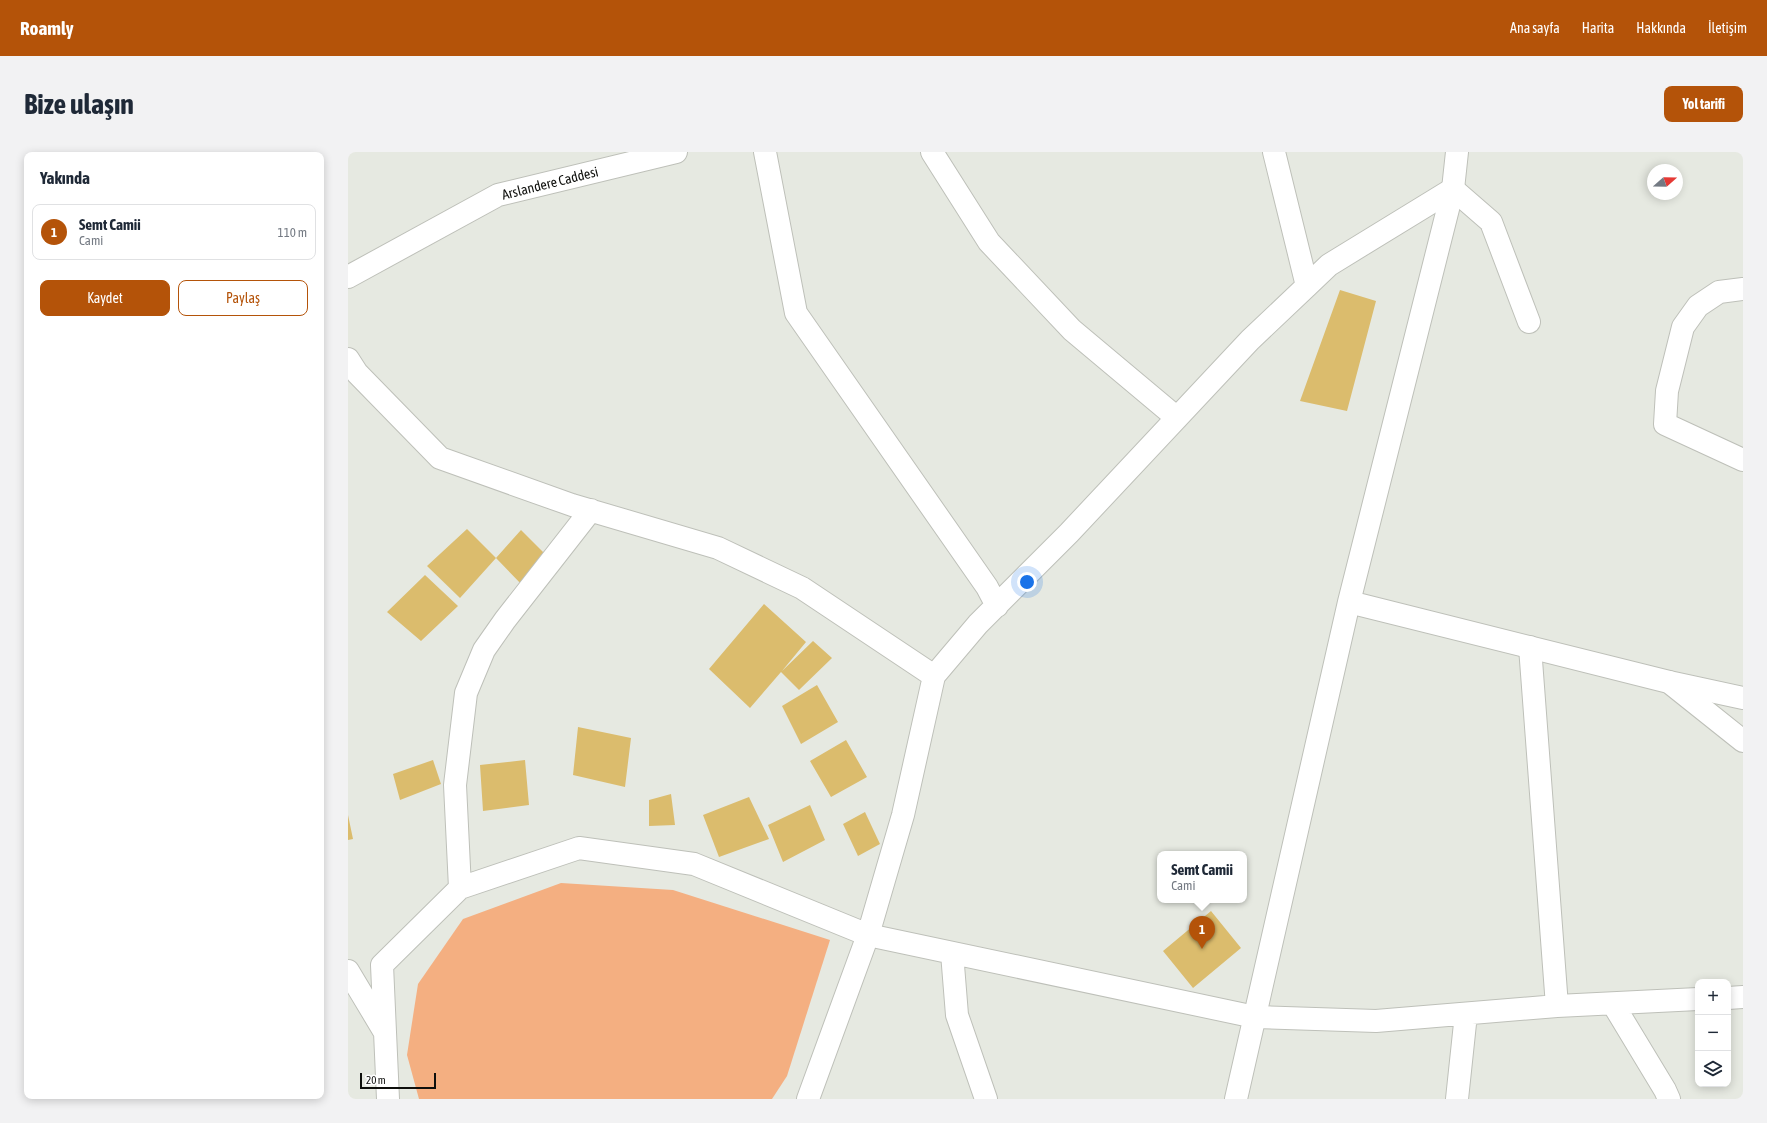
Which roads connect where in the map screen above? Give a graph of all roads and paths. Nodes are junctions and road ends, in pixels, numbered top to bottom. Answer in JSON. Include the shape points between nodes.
{"nodes":[{"id":1,"x":676,"y":152,"type":"edge"},
{"id":2,"x":765,"y":152,"type":"edge"},
{"id":3,"x":932,"y":152,"type":"edge"},
{"id":4,"x":1274,"y":152,"type":"edge"},
{"id":5,"x":1457,"y":152,"type":"edge"},
{"id":6,"x":1468,"y":152,"type":"edge"},
{"id":7,"x":1453,"y":190,"type":"junction"},
{"id":8,"x":348,"y":277,"type":"edge"},
{"id":9,"x":1307,"y":286,"type":"junction"},
{"id":10,"x":1743,"y":289,"type":"edge"},
{"id":11,"x":1529,"y":322,"type":"dead end"},
{"id":12,"x":348,"y":359,"type":"edge"},
{"id":13,"x":1177,"y":418,"type":"junction"},
{"id":14,"x":1743,"y":460,"type":"edge"},
{"id":15,"x":591,"y":510,"type":"junction"},
{"id":16,"x":1349,"y":602,"type":"junction"},
{"id":17,"x":997,"y":606,"type":"junction"},
{"id":18,"x":1530,"y":647,"type":"junction"},
{"id":19,"x":934,"y":676,"type":"junction"},
{"id":20,"x":1669,"y":682,"type":"junction"},
{"id":21,"x":1743,"y":698,"type":"edge"},
{"id":22,"x":1743,"y":741,"type":"edge"},
{"id":23,"x":460,"y":888,"type":"junction"},
{"id":24,"x":868,"y":935,"type":"junction"},
{"id":25,"x":952,"y":952,"type":"junction"},
{"id":26,"x":348,"y":971,"type":"edge"},
{"id":27,"x":1743,"y":997,"type":"edge"},
{"id":28,"x":1731,"y":998,"type":"edge"},
{"id":29,"x":1695,"y":999,"type":"edge"},
{"id":30,"x":1613,"y":1004,"type":"junction"},
{"id":31,"x":1557,"y":1006,"type":"junction"},
{"id":32,"x":1466,"y":1014,"type":"junction"},
{"id":33,"x":1255,"y":1018,"type":"junction"},
{"id":34,"x":385,"y":1032,"type":"junction"},
{"id":35,"x":388,"y":1099,"type":"edge"},
{"id":36,"x":808,"y":1099,"type":"edge"},
{"id":37,"x":986,"y":1099,"type":"edge"},
{"id":38,"x":1236,"y":1099,"type":"edge"},
{"id":39,"x":1457,"y":1099,"type":"edge"},
{"id":40,"x":1669,"y":1099,"type":"edge"}],
"edges":[{"from":1,"to":8,"type":"street","name":"Arslandere Caddesi","via":[[498,195]]},
{"from":2,"to":17,"type":"street","via":[[796,313],[987,587]]},
{"from":3,"to":13,"type":"street","via":[[989,242],[1072,330]]},
{"from":4,"to":9,"type":"street"},
{"from":5,"to":7,"type":"street"},
{"from":6,"to":7,"type":"street"},
{"from":7,"to":9,"type":"street","via":[[1329,265]]},
{"from":7,"to":11,"type":"street","via":[[1491,222]]},
{"from":7,"to":16,"type":"street"},
{"from":9,"to":13,"type":"street","via":[[1250,340]]},
{"from":10,"to":14,"type":"street","via":[[1719,292],[1698,306],[1683,327],[1667,391],[1665,424]]},
{"from":12,"to":15,"type":"street","via":[[357,373],[440,458]]},
{"from":13,"to":17,"type":"street"},
{"from":15,"to":19,"type":"street","via":[[718,548],[802,588]]},
{"from":15,"to":23,"type":"street","via":[[484,650],[466,693],[455,785]]},
{"from":16,"to":18,"type":"street"},
{"from":16,"to":33,"type":"street"},
{"from":17,"to":19,"type":"street","via":[[978,624]]},
{"from":18,"to":20,"type":"street"},
{"from":18,"to":31,"type":"street"},
{"from":19,"to":24,"type":"street","via":[[903,815]]},
{"from":20,"to":21,"type":"street"},
{"from":20,"to":22,"type":"street"},
{"from":23,"to":24,"type":"street","via":[[579,848],[694,864]]},
{"from":23,"to":34,"type":"street","via":[[382,965]]},
{"from":24,"to":25,"type":"street"},
{"from":24,"to":36,"type":"street"},
{"from":25,"to":33,"type":"street"},
{"from":25,"to":37,"type":"street","via":[[957,1015]]},
{"from":26,"to":34,"type":"street"},
{"from":27,"to":28,"type":"street"},
{"from":29,"to":30,"type":"street"},
{"from":30,"to":31,"type":"street"},
{"from":30,"to":40,"type":"street"},
{"from":31,"to":32,"type":"street"},
{"from":32,"to":33,"type":"street","via":[[1376,1021]]},
{"from":32,"to":39,"type":"street"},
{"from":33,"to":38,"type":"street"},
{"from":34,"to":35,"type":"street"}]}
